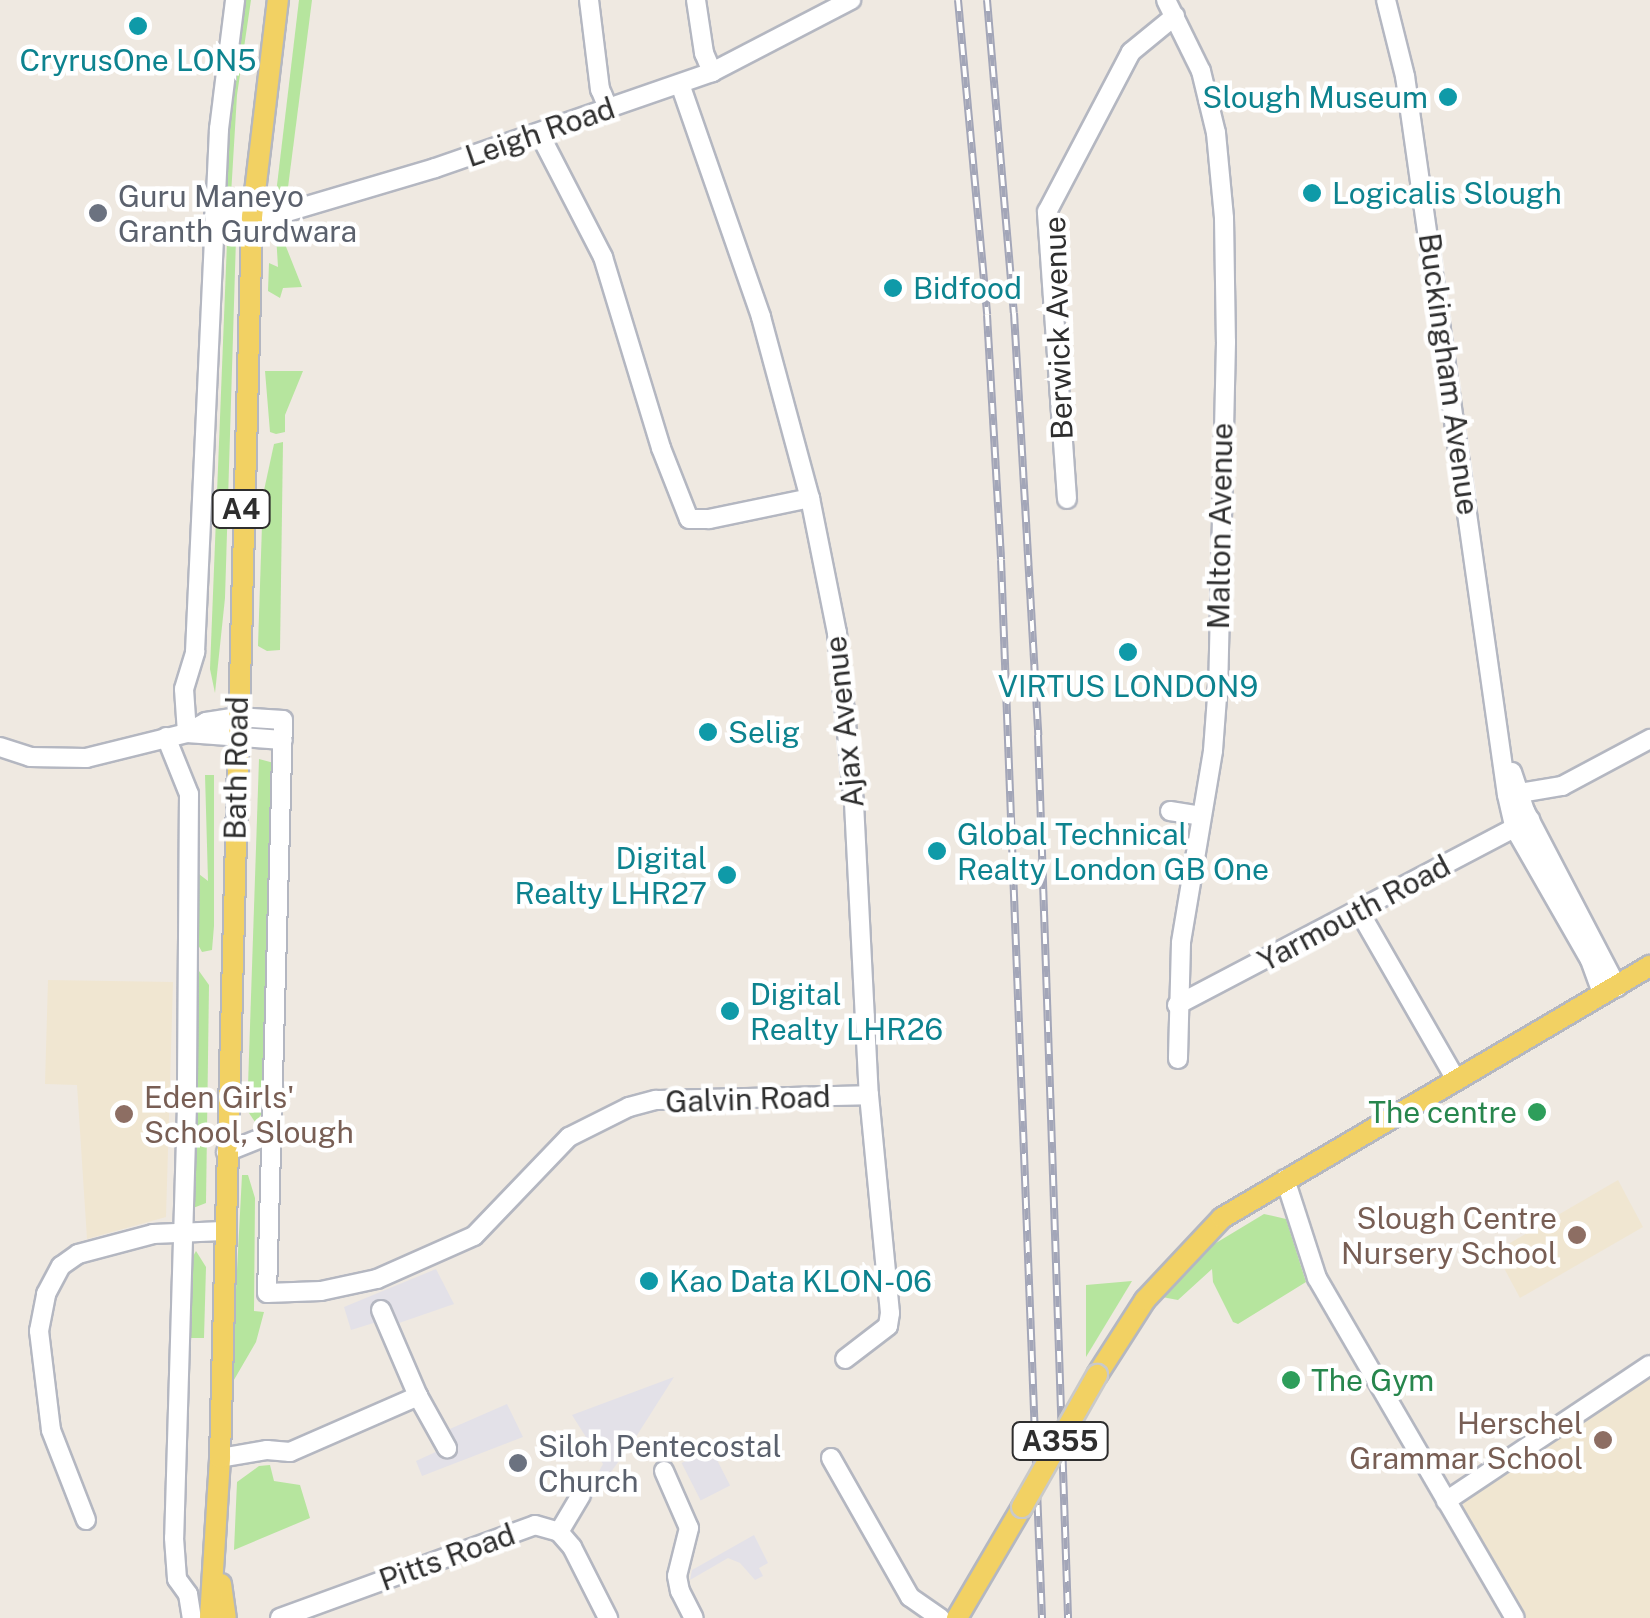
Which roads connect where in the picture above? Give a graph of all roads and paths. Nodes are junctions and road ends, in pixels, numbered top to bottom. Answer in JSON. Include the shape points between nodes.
{"nodes":[{"id":1,"x":235,"y":0,"type":"edge"},
{"id":2,"x":278,"y":0,"type":"edge"},
{"id":3,"x":589,"y":0,"type":"edge"},
{"id":4,"x":696,"y":0,"type":"edge"},
{"id":5,"x":851,"y":0,"type":"edge"},
{"id":6,"x":1386,"y":0,"type":"edge"},
{"id":7,"x":1170,"y":8,"type":"edge"},
{"id":8,"x":712,"y":72,"type":"junction"},
{"id":9,"x":680,"y":84,"type":"junction"},
{"id":10,"x":608,"y":108,"type":"junction"},
{"id":11,"x":539,"y":132,"type":"junction"},
{"id":12,"x":214,"y":215,"type":"junction"},
{"id":13,"x":252,"y":216,"type":"junction"},
{"id":14,"x":810,"y":498,"type":"junction"},
{"id":15,"x":1067,"y":499,"type":"dead end"},
{"id":16,"x":237,"y":717,"type":"junction"},
{"id":17,"x":188,"y":733,"type":"junction"},
{"id":18,"x":166,"y":737,"type":"junction"},
{"id":19,"x":236,"y":739,"type":"junction"},
{"id":20,"x":1650,"y":739,"type":"edge"},
{"id":21,"x":283,"y":740,"type":"junction"},
{"id":22,"x":0,"y":747,"type":"edge"},
{"id":23,"x":1513,"y":794,"type":"junction"},
{"id":24,"x":1170,"y":811,"type":"dead end"},
{"id":25,"x":1200,"y":816,"type":"junction"},
{"id":26,"x":1522,"y":825,"type":"junction"},
{"id":27,"x":1359,"y":911,"type":"junction"},
{"id":28,"x":1650,"y":966,"type":"edge"},
{"id":29,"x":1610,"y":991,"type":"junction"},
{"id":30,"x":1177,"y":1006,"type":"junction"},
{"id":31,"x":1178,"y":1059,"type":"dead end"},
{"id":32,"x":1456,"y":1080,"type":"junction"},
{"id":33,"x":869,"y":1095,"type":"junction"},
{"id":34,"x":268,"y":1135,"type":"junction"},
{"id":35,"x":226,"y":1152,"type":"junction"},
{"id":36,"x":1285,"y":1179,"type":"junction"},
{"id":37,"x":223,"y":1232,"type":"junction"},
{"id":38,"x":180,"y":1233,"type":"junction"},
{"id":39,"x":382,"y":1310,"type":"dead end"},
{"id":40,"x":845,"y":1359,"type":"dead end"},
{"id":41,"x":1650,"y":1365,"type":"edge"},
{"id":42,"x":418,"y":1396,"type":"junction"},
{"id":43,"x":447,"y":1448,"type":"dead end"},
{"id":44,"x":220,"y":1458,"type":"junction"},
{"id":45,"x":832,"y":1458,"type":"dead end"},
{"id":46,"x":664,"y":1471,"type":"dead end"},
{"id":47,"x":581,"y":1495,"type":"dead end"},
{"id":48,"x":1446,"y":1501,"type":"junction"},
{"id":49,"x":86,"y":1520,"type":"dead end"},
{"id":50,"x":559,"y":1532,"type":"junction"},
{"id":51,"x":213,"y":1538,"type":"junction"},
{"id":52,"x":192,"y":1618,"type":"edge"},
{"id":53,"x":210,"y":1618,"type":"edge"},
{"id":54,"x":226,"y":1618,"type":"edge"},
{"id":55,"x":280,"y":1618,"type":"edge"},
{"id":56,"x":608,"y":1618,"type":"edge"},
{"id":57,"x":694,"y":1618,"type":"edge"},
{"id":58,"x":940,"y":1618,"type":"edge"},
{"id":59,"x":956,"y":1618,"type":"edge"},
{"id":60,"x":1515,"y":1618,"type":"edge"}],
"edges":[{"from":1,"to":12,"type":"street"},
{"from":2,"to":13,"type":"main road","name":"Bath Road","number":"A4"},
{"from":3,"to":10,"type":"street"},
{"from":4,"to":8,"type":"street"},
{"from":5,"to":8,"type":"street","name":"Leigh Road"},
{"from":6,"to":23,"type":"street","name":"Buckingham Avenue","via":[[1408,94]]},
{"from":7,"to":15,"type":"street","name":"Berwick Avenue","via":[[1131,52],[1048,212]]},
{"from":7,"to":25,"type":"street","name":"Malton Avenue","via":[[1201,71],[1216,134],[1224,218],[1218,684]]},
{"from":8,"to":9,"type":"street","name":"Leigh Road"},
{"from":9,"to":10,"type":"street","name":"Leigh Road"},
{"from":9,"to":14,"type":"street","name":"Ajax Avenue","via":[[761,317]]},
{"from":10,"to":11,"type":"street","name":"Leigh Road"},
{"from":11,"to":13,"type":"street","name":"Leigh Road","via":[[298,212]]},
{"from":11,"to":14,"type":"street","via":[[603,257],[688,518]]},
{"from":12,"to":13,"type":"street","name":"Leigh Road"},
{"from":12,"to":17,"type":"street","via":[[195,648],[184,689]]},
{"from":13,"to":16,"type":"main road","name":"Bath Road","number":"A4"},
{"from":14,"to":33,"type":"street","name":"Ajax Avenue","via":[[846,709]]},
{"from":16,"to":17,"type":"street"},
{"from":16,"to":19,"type":"main road","name":"Bath Road","number":"A4"},
{"from":16,"to":21,"type":"street","via":[[283,720]]},
{"from":17,"to":18,"type":"street"},
{"from":17,"to":19,"type":"street"},
{"from":18,"to":22,"type":"street","via":[[86,758],[30,757]]},
{"from":18,"to":38,"type":"street","name":"Bath Road","via":[[189,794]]},
{"from":19,"to":21,"type":"street"},
{"from":19,"to":35,"type":"main road","name":"Bath Road","number":"A4"},
{"from":20,"to":23,"type":"street","via":[[1562,786]]},
{"from":21,"to":34,"type":"street"},
{"from":23,"to":26,"type":"street","name":"Buckingham Avenue"},
{"from":24,"to":25,"type":"street"},
{"from":25,"to":30,"type":"street","name":"Malton Avenue"},
{"from":26,"to":27,"type":"street","name":"Yarmouth Road"},
{"from":26,"to":29,"type":"street","name":"Buckingham Avenue"},
{"from":27,"to":30,"type":"street","name":"Yarmouth Road"},
{"from":27,"to":32,"type":"street"},
{"from":28,"to":29,"type":"main road","number":"A355"},
{"from":29,"to":32,"type":"main road","number":"A355"},
{"from":30,"to":31,"type":"street","name":"Malton Avenue"},
{"from":32,"to":36,"type":"main road","number":"A355"},
{"from":33,"to":34,"type":"street","name":"Galvin Road","via":[[656,1100],[629,1107],[569,1137],[474,1236],[377,1279],[321,1291],[267,1293]]},
{"from":33,"to":40,"type":"street","name":"Ajax Avenue","via":[[890,1313],[888,1326]]},
{"from":34,"to":35,"type":"street"},
{"from":35,"to":37,"type":"main road","name":"Bath Road","number":"A4"},
{"from":36,"to":48,"type":"street","via":[[1317,1278]]},
{"from":36,"to":59,"type":"main road","number":"A355","bridge":true,"via":[[1222,1218],[1145,1300]]},
{"from":37,"to":38,"type":"street"},
{"from":37,"to":44,"type":"main road","name":"Bath Road","number":"A4"},
{"from":38,"to":49,"type":"street","via":[[78,1254],[61,1266],[46,1294],[40,1330],[52,1430]]},
{"from":38,"to":52,"type":"street","name":"Bath Road","via":[[174,1538],[177,1579]]},
{"from":39,"to":42,"type":"street"},
{"from":41,"to":48,"type":"street"},
{"from":42,"to":43,"type":"street"},
{"from":42,"to":44,"type":"street","via":[[290,1452]]},
{"from":44,"to":51,"type":"main road","name":"Bath Road","number":"A4"},
{"from":45,"to":58,"type":"street","via":[[838,1482],[910,1597]]},
{"from":46,"to":57,"type":"street","via":[[689,1528],[678,1576]]},
{"from":47,"to":50,"type":"street","name":"Pitts Road"},
{"from":48,"to":60,"type":"street"},
{"from":50,"to":55,"type":"street","name":"Pitts Road","via":[[535,1526]]},
{"from":50,"to":56,"type":"street","name":"Pitts Road"},
{"from":51,"to":53,"type":"main road","name":"Bath Road","number":"A4"},
{"from":51,"to":54,"type":"main road","name":"Bath Road","number":"A4"}]}
